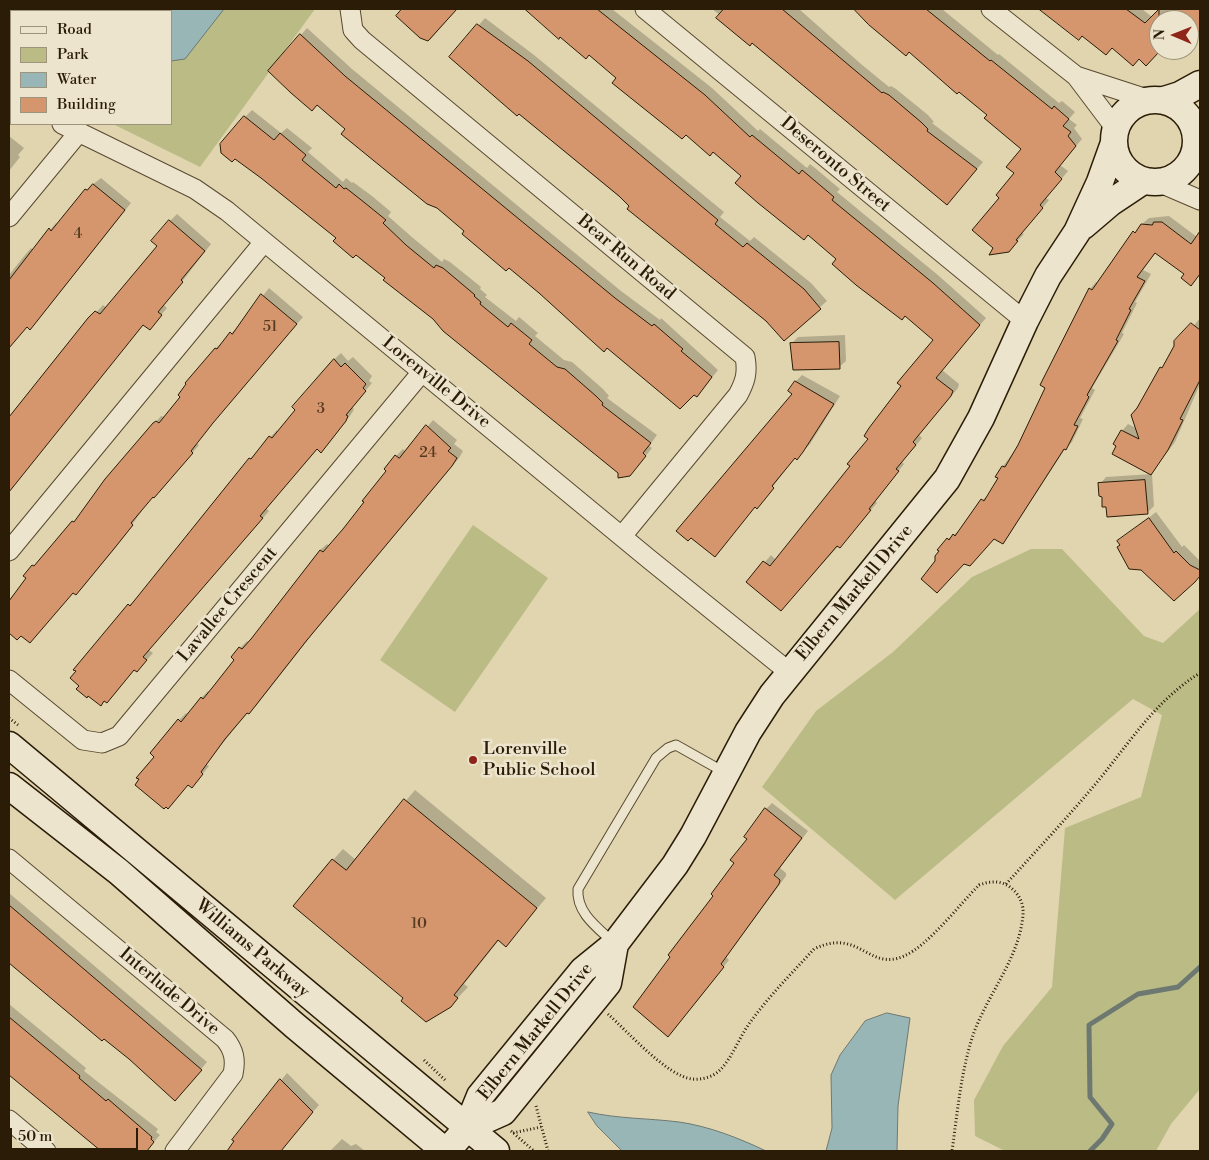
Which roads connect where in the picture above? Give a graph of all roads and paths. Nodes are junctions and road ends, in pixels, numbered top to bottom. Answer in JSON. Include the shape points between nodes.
{"nodes":[{"id":1,"x":350,"y":9,"type":"edge"},
{"id":2,"x":645,"y":9,"type":"edge"},
{"id":3,"x":992,"y":9,"type":"edge"},
{"id":4,"x":1076,"y":76,"type":"junction"},
{"id":5,"x":1200,"y":84,"type":"edge"},
{"id":6,"x":1157,"y":100,"type":"junction"},
{"id":7,"x":71,"y":128,"type":"edge"},
{"id":8,"x":1115,"y":136,"type":"junction"},
{"id":9,"x":1198,"y":136,"type":"edge"},
{"id":10,"x":1150,"y":181,"type":"junction"},
{"id":11,"x":1200,"y":200,"type":"edge"},
{"id":12,"x":9,"y":218,"type":"edge"},
{"id":13,"x":1077,"y":232,"type":"junction"},
{"id":14,"x":264,"y":242,"type":"junction"},
{"id":15,"x":1025,"y":320,"type":"junction"},
{"id":16,"x":422,"y":372,"type":"junction"},
{"id":17,"x":622,"y":536,"type":"junction"},
{"id":18,"x":9,"y":551,"type":"edge"},
{"id":19,"x":790,"y":672,"type":"junction"},
{"id":20,"x":1200,"y":673,"type":"edge"},
{"id":21,"x":9,"y":680,"type":"edge"},
{"id":22,"x":9,"y":746,"type":"edge"},
{"id":23,"x":726,"y":773,"type":"junction"},
{"id":24,"x":9,"y":786,"type":"edge"},
{"id":25,"x":9,"y":859,"type":"edge"},
{"id":26,"x":1006,"y":884,"type":"junction"},
{"id":27,"x":615,"y":944,"type":"junction"},
{"id":28,"x":605,"y":1012,"type":"dead end"},
{"id":29,"x":533,"y":1097,"type":"dead end"},
{"id":30,"x":9,"y":1120,"type":"edge"},
{"id":31,"x":541,"y":1127,"type":"junction"},
{"id":32,"x":467,"y":1128,"type":"junction"},
{"id":33,"x":504,"y":1142,"type":"edge"},
{"id":34,"x":46,"y":1151,"type":"edge"},
{"id":35,"x":175,"y":1151,"type":"edge"},
{"id":36,"x":446,"y":1151,"type":"edge"},
{"id":37,"x":534,"y":1151,"type":"edge"},
{"id":38,"x":548,"y":1151,"type":"edge"},
{"id":39,"x":952,"y":1151,"type":"edge"}],
"edges":[{"from":1,"to":17,"type":"street","name":"Bear Run Road","via":[[353,30],[362,40],[744,357],[746,381],[738,395]]},
{"from":2,"to":15,"type":"street","name":"Deseronto Street"},
{"from":3,"to":4,"type":"street"},
{"from":4,"to":6,"type":"street"},
{"from":4,"to":8,"type":"street"},
{"from":5,"to":6,"type":"street","via":[[1180,95]]},
{"from":6,"to":8,"type":"street","via":[[1136,104],[1122,116]]},
{"from":6,"to":9,"type":"street","via":[[1183,111]]},
{"from":7,"to":12,"type":"street"},
{"from":7,"to":14,"type":"street","name":"Lorenville Drive","via":[[195,189]]},
{"from":8,"to":10,"type":"street","via":[[1117,157],[1125,169]]},
{"from":8,"to":13,"type":"street","name":"Elbern Markell Drive","via":[[1100,182]]},
{"from":9,"to":10,"type":"street","via":[[1192,159],[1184,171],[1172,179]]},
{"from":10,"to":11,"type":"street"},
{"from":10,"to":13,"type":"street","name":"Elbern Markell Drive","via":[[1110,203]]},
{"from":13,"to":15,"type":"street","name":"Elbern Markell Drive","via":[[1048,276]]},
{"from":14,"to":16,"type":"street","name":"Lorenville Drive"},
{"from":14,"to":18,"type":"street"},
{"from":15,"to":19,"type":"street","name":"Elbern Markell Drive","via":[[981,418],[948,478]]},
{"from":16,"to":17,"type":"street","name":"Lorenville Drive"},
{"from":16,"to":21,"type":"street","name":"Lavallee Crescent","via":[[114,740],[102,743],[83,740]]},
{"from":17,"to":19,"type":"street","name":"Lorenville Drive"},
{"from":19,"to":23,"type":"street","name":"Elbern Markell Drive","via":[[761,710]]},
{"from":20,"to":26,"type":"path","via":[[1142,723],[1068,817]]},
{"from":22,"to":32,"type":"street","name":"Williams Parkway"},
{"from":23,"to":27,"type":"street","name":"Elbern Markell Drive","via":[[675,865]]},
{"from":23,"to":27,"type":"lane","via":[[676,745],[656,758],[578,889],[581,908]]},
{"from":24,"to":36,"type":"street","name":"Williams Parkway","via":[[119,872],[288,1020]]},
{"from":25,"to":35,"type":"street","name":"Interlude Drive","via":[[230,1045],[236,1063],[233,1074]]},
{"from":26,"to":28,"type":"path","via":[[979,884],[917,950],[902,957],[886,959],[871,956],[854,944],[840,941],[814,949],[754,1017],[727,1061],[712,1076],[691,1079],[681,1076],[636,1043]]},
{"from":26,"to":39,"type":"path","via":[[1017,893],[1024,913],[1016,944],[970,1043],[961,1081]]},
{"from":27,"to":32,"type":"street","name":"Elbern Markell Drive","via":[[583,970],[480,1096]]},
{"from":29,"to":31,"type":"path"},
{"from":30,"to":34,"type":"street"},
{"from":31,"to":33,"type":"path"},
{"from":31,"to":38,"type":"path"},
{"from":32,"to":33,"type":"street","name":"Williams Parkway"},
{"from":32,"to":36,"type":"street","name":"Elbern Markell Drive"},
{"from":33,"to":37,"type":"path"}]}
